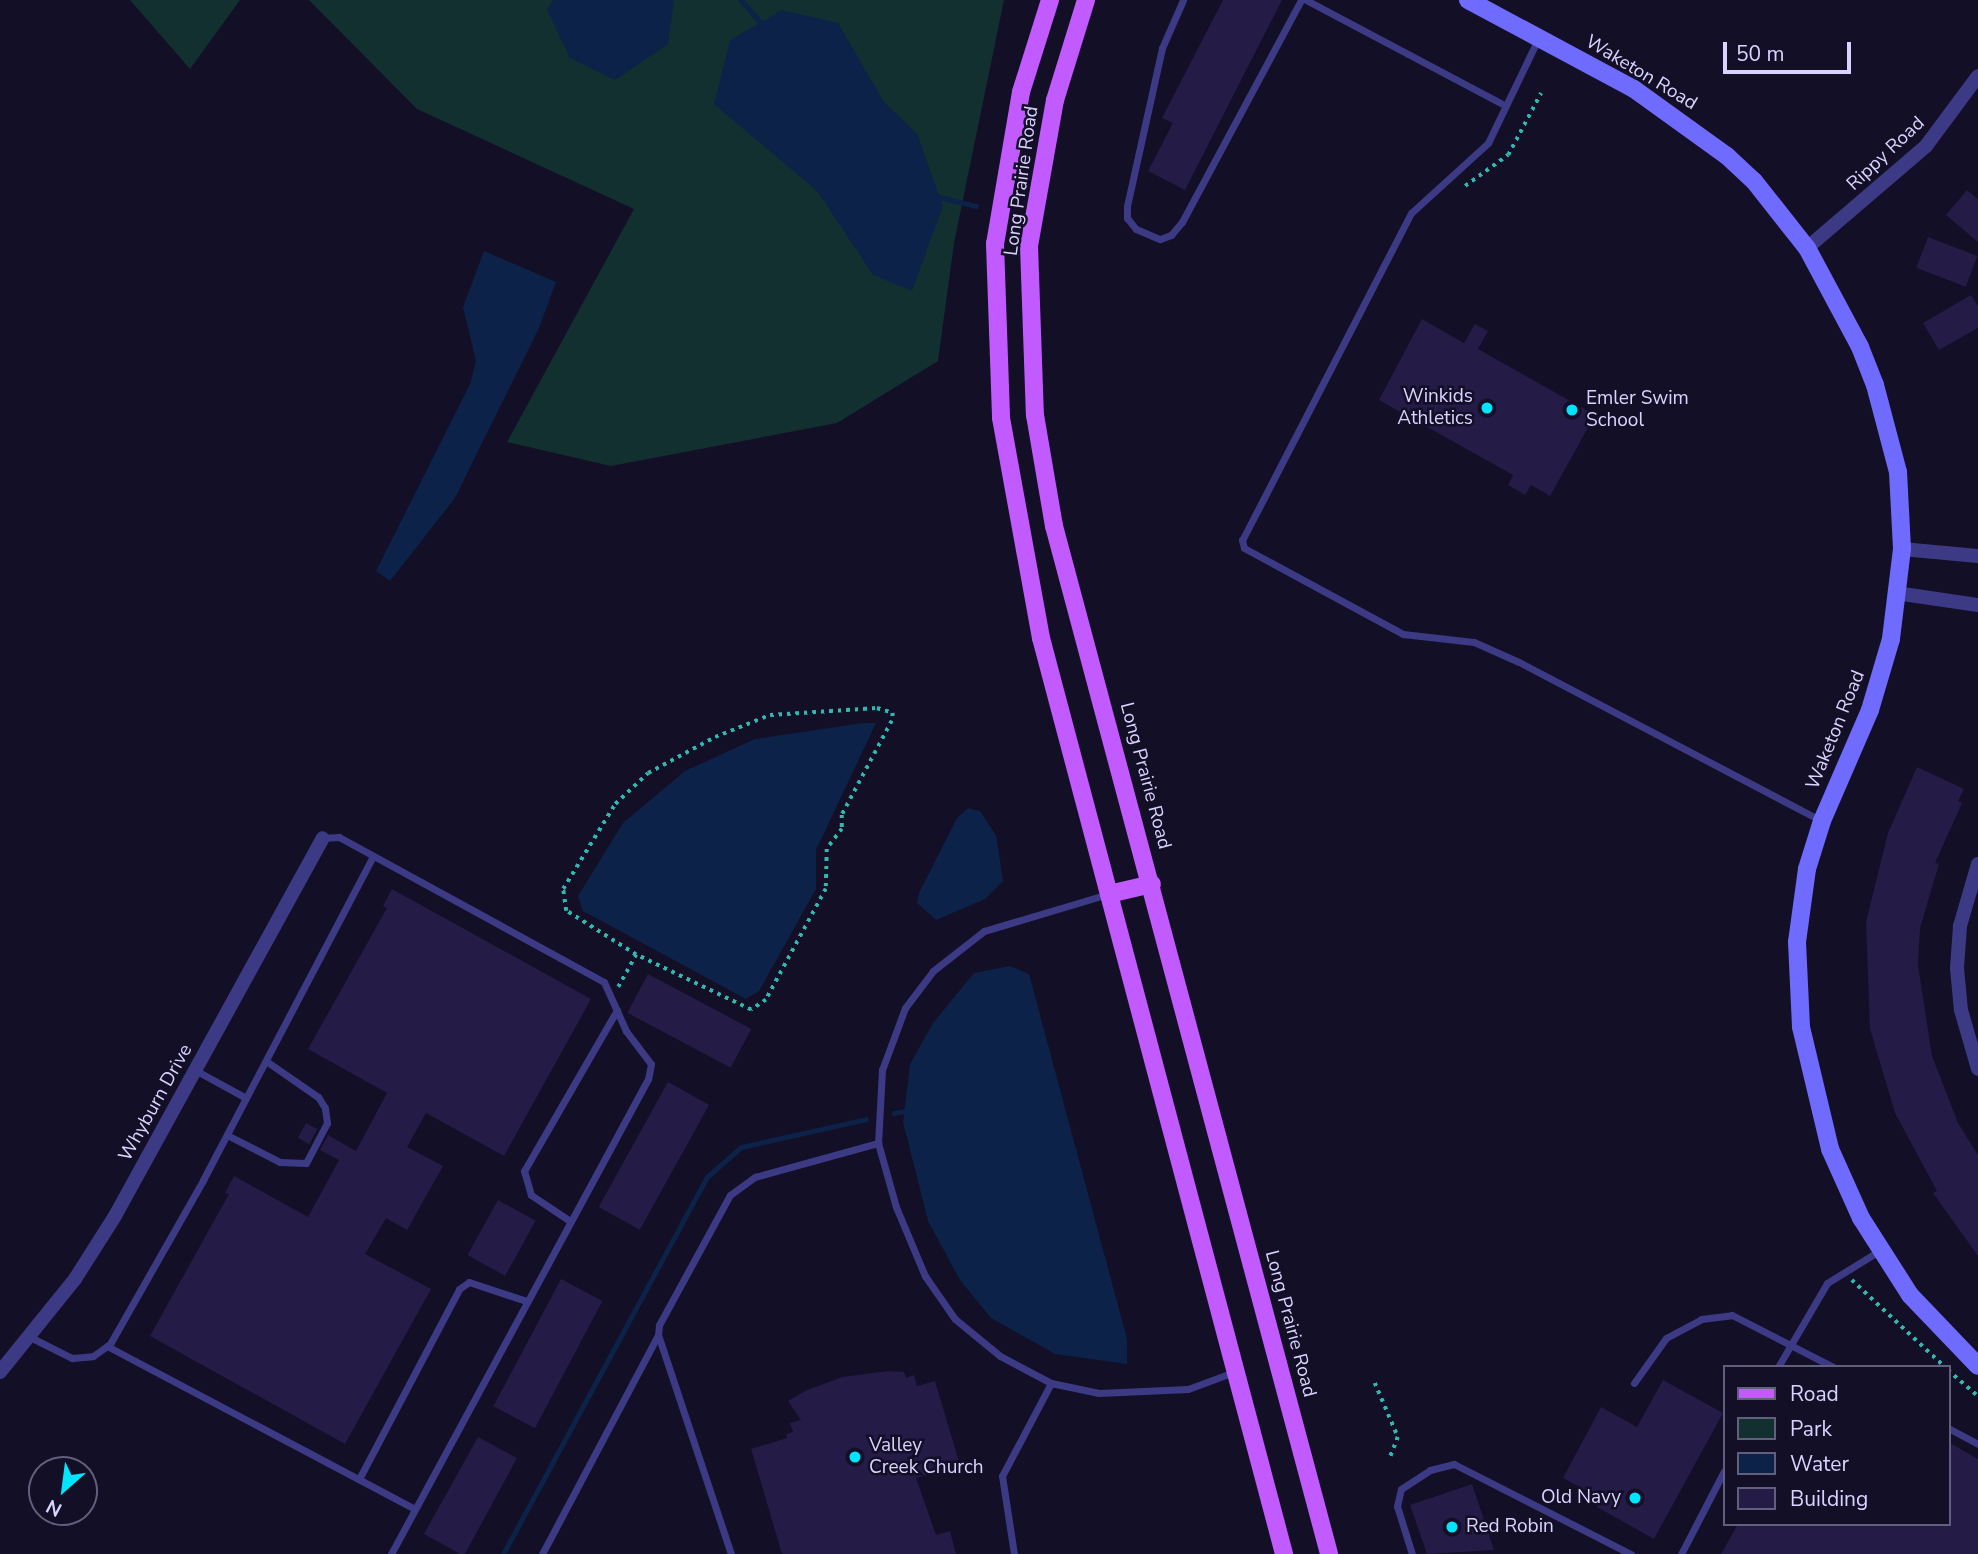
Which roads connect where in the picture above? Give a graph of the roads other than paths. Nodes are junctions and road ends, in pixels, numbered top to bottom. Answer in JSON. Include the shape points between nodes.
{"nodes":[{"id":1,"x":1050,"y":0,"type":"edge"},
{"id":2,"x":1086,"y":0,"type":"edge"},
{"id":3,"x":1183,"y":0,"type":"edge"},
{"id":4,"x":1303,"y":0,"type":"edge"},
{"id":5,"x":1468,"y":0,"type":"edge"},
{"id":6,"x":1539,"y":38,"type":"junction"},
{"id":7,"x":1978,"y":76,"type":"edge"},
{"id":8,"x":1506,"y":106,"type":"junction"},
{"id":9,"x":1807,"y":248,"type":"junction"},
{"id":10,"x":1902,"y":549,"type":"junction"},
{"id":11,"x":1978,"y":556,"type":"edge"},
{"id":12,"x":1896,"y":593,"type":"junction"},
{"id":13,"x":1978,"y":605,"type":"edge"},
{"id":14,"x":1822,"y":821,"type":"junction"},
{"id":15,"x":323,"y":838,"type":"joint"},
{"id":16,"x":373,"y":856,"type":"junction"},
{"id":17,"x":1978,"y":864,"type":"edge"},
{"id":18,"x":1153,"y":884,"type":"junction"},
{"id":19,"x":1109,"y":894,"type":"junction"},
{"id":20,"x":617,"y":1010,"type":"junction"},
{"id":21,"x":266,"y":1061,"type":"junction"},
{"id":22,"x":1978,"y":1069,"type":"edge"},
{"id":23,"x":195,"y":1070,"type":"junction"},
{"id":24,"x":246,"y":1098,"type":"junction"},
{"id":25,"x":227,"y":1135,"type":"junction"},
{"id":26,"x":878,"y":1143,"type":"junction"},
{"id":27,"x":570,"y":1221,"type":"junction"},
{"id":28,"x":1879,"y":1251,"type":"junction"},
{"id":29,"x":526,"y":1301,"type":"junction"},
{"id":30,"x":658,"y":1335,"type":"junction"},
{"id":31,"x":30,"y":1337,"type":"junction"},
{"id":32,"x":1790,"y":1344,"type":"junction"},
{"id":33,"x":107,"y":1346,"type":"junction"},
{"id":34,"x":1779,"y":1365,"type":"edge"},
{"id":35,"x":1829,"y":1365,"type":"edge"},
{"id":36,"x":1978,"y":1366,"type":"edge"},
{"id":37,"x":0,"y":1371,"type":"edge"},
{"id":38,"x":1236,"y":1371,"type":"junction"},
{"id":39,"x":1634,"y":1383,"type":"dead end"},
{"id":40,"x":1051,"y":1384,"type":"junction"},
{"id":41,"x":1950,"y":1429,"type":"edge"},
{"id":42,"x":1978,"y":1444,"type":"edge"},
{"id":43,"x":1722,"y":1475,"type":"edge"},
{"id":44,"x":359,"y":1479,"type":"junction"},
{"id":45,"x":413,"y":1508,"type":"junction"},
{"id":46,"x":391,"y":1554,"type":"edge"},
{"id":47,"x":542,"y":1554,"type":"edge"},
{"id":48,"x":731,"y":1554,"type":"edge"},
{"id":49,"x":1014,"y":1554,"type":"edge"},
{"id":50,"x":1284,"y":1554,"type":"edge"},
{"id":51,"x":1329,"y":1554,"type":"edge"},
{"id":52,"x":1412,"y":1554,"type":"edge"},
{"id":53,"x":1631,"y":1554,"type":"edge"},
{"id":54,"x":1681,"y":1554,"type":"edge"}],
"edges":[{"from":1,"to":19,"type":"main road","name":"Long Prairie Road","via":[[1021,92],[995,244],[1001,418],[1041,638]]},
{"from":2,"to":18,"type":"main road","name":"Long Prairie Road","via":[[1055,100],[1029,246],[1035,415],[1054,526]]},
{"from":3,"to":4,"type":"lane","via":[[1162,48],[1127,206],[1127,218],[1136,229],[1160,239],[1171,235],[1182,222]]},
{"from":4,"to":8,"type":"lane"},
{"from":5,"to":6,"type":"street","name":"Waketon Road"},
{"from":6,"to":8,"type":"lane"},
{"from":6,"to":9,"type":"street","name":"Waketon Road","via":[[1634,89],[1698,132],[1754,181]]},
{"from":7,"to":9,"type":"street","name":"Rippy Road","via":[[1927,146]]},
{"from":8,"to":14,"type":"lane","via":[[1488,143],[1411,213],[1242,540],[1244,548],[1403,634],[1474,642],[1519,662]]},
{"from":9,"to":10,"type":"street","name":"Waketon Road","via":[[1875,385],[1898,472]]},
{"from":10,"to":11,"type":"street"},
{"from":10,"to":12,"type":"street","name":"Waketon Road"},
{"from":12,"to":13,"type":"street"},
{"from":12,"to":14,"type":"street","name":"Waketon Road","via":[[1891,639],[1870,710]]},
{"from":14,"to":28,"type":"street","name":"Waketon Road","via":[[1807,869],[1797,942],[1801,1027],[1830,1149]]},
{"from":15,"to":16,"type":"lane","via":[[338,837]]},
{"from":15,"to":23,"type":"street","name":"Whyburn Drive"},
{"from":16,"to":20,"type":"lane","via":[[604,982]]},
{"from":16,"to":21,"type":"lane"},
{"from":17,"to":22,"type":"street","via":[[1960,926],[1957,968],[1961,1010]]},
{"from":18,"to":19,"type":"main road"},
{"from":18,"to":51,"type":"main road","name":"Long Prairie Road"},
{"from":19,"to":26,"type":"lane","via":[[984,931],[933,971],[905,1008],[882,1070]]},
{"from":19,"to":38,"type":"main road","name":"Long Prairie Road"},
{"from":20,"to":27,"type":"lane","via":[[651,1064],[648,1079]]},
{"from":20,"to":27,"type":"lane","via":[[524,1171],[531,1195]]},
{"from":21,"to":24,"type":"lane"},
{"from":21,"to":25,"type":"lane","via":[[318,1097],[325,1108],[327,1123],[306,1163],[279,1162]]},
{"from":23,"to":24,"type":"lane"},
{"from":23,"to":31,"type":"street","name":"Whyburn Drive","via":[[116,1216]]},
{"from":24,"to":25,"type":"lane"},
{"from":25,"to":33,"type":"lane"},
{"from":26,"to":30,"type":"lane","via":[[755,1177],[730,1195]]},
{"from":26,"to":40,"type":"lane","via":[[896,1207],[925,1276],[955,1319],[1000,1356]]},
{"from":27,"to":29,"type":"lane"},
{"from":28,"to":32,"type":"lane","via":[[1827,1283]]},
{"from":28,"to":36,"type":"street","name":"Waketon Road","via":[[1935,1326]]},
{"from":29,"to":44,"type":"lane","via":[[469,1282],[459,1289]]},
{"from":29,"to":45,"type":"lane"},
{"from":30,"to":47,"type":"lane"},
{"from":30,"to":48,"type":"lane"},
{"from":31,"to":33,"type":"lane","via":[[72,1358],[93,1356]]},
{"from":31,"to":37,"type":"street","name":"Whyburn Drive"},
{"from":32,"to":34,"type":"lane"},
{"from":32,"to":35,"type":"lane"},
{"from":32,"to":39,"type":"lane","via":[[1732,1315],[1701,1319],[1666,1338]]},
{"from":33,"to":44,"type":"lane"},
{"from":38,"to":40,"type":"lane","via":[[1188,1389],[1099,1393]]},
{"from":38,"to":50,"type":"main road","name":"Long Prairie Road"},
{"from":40,"to":49,"type":"lane","via":[[1002,1476]]},
{"from":41,"to":42,"type":"lane"},
{"from":43,"to":54,"type":"lane"},
{"from":44,"to":45,"type":"lane"},
{"from":45,"to":46,"type":"lane"},
{"from":52,"to":53,"type":"lane","via":[[1397,1506],[1401,1489],[1430,1470],[1454,1464]]}]}
